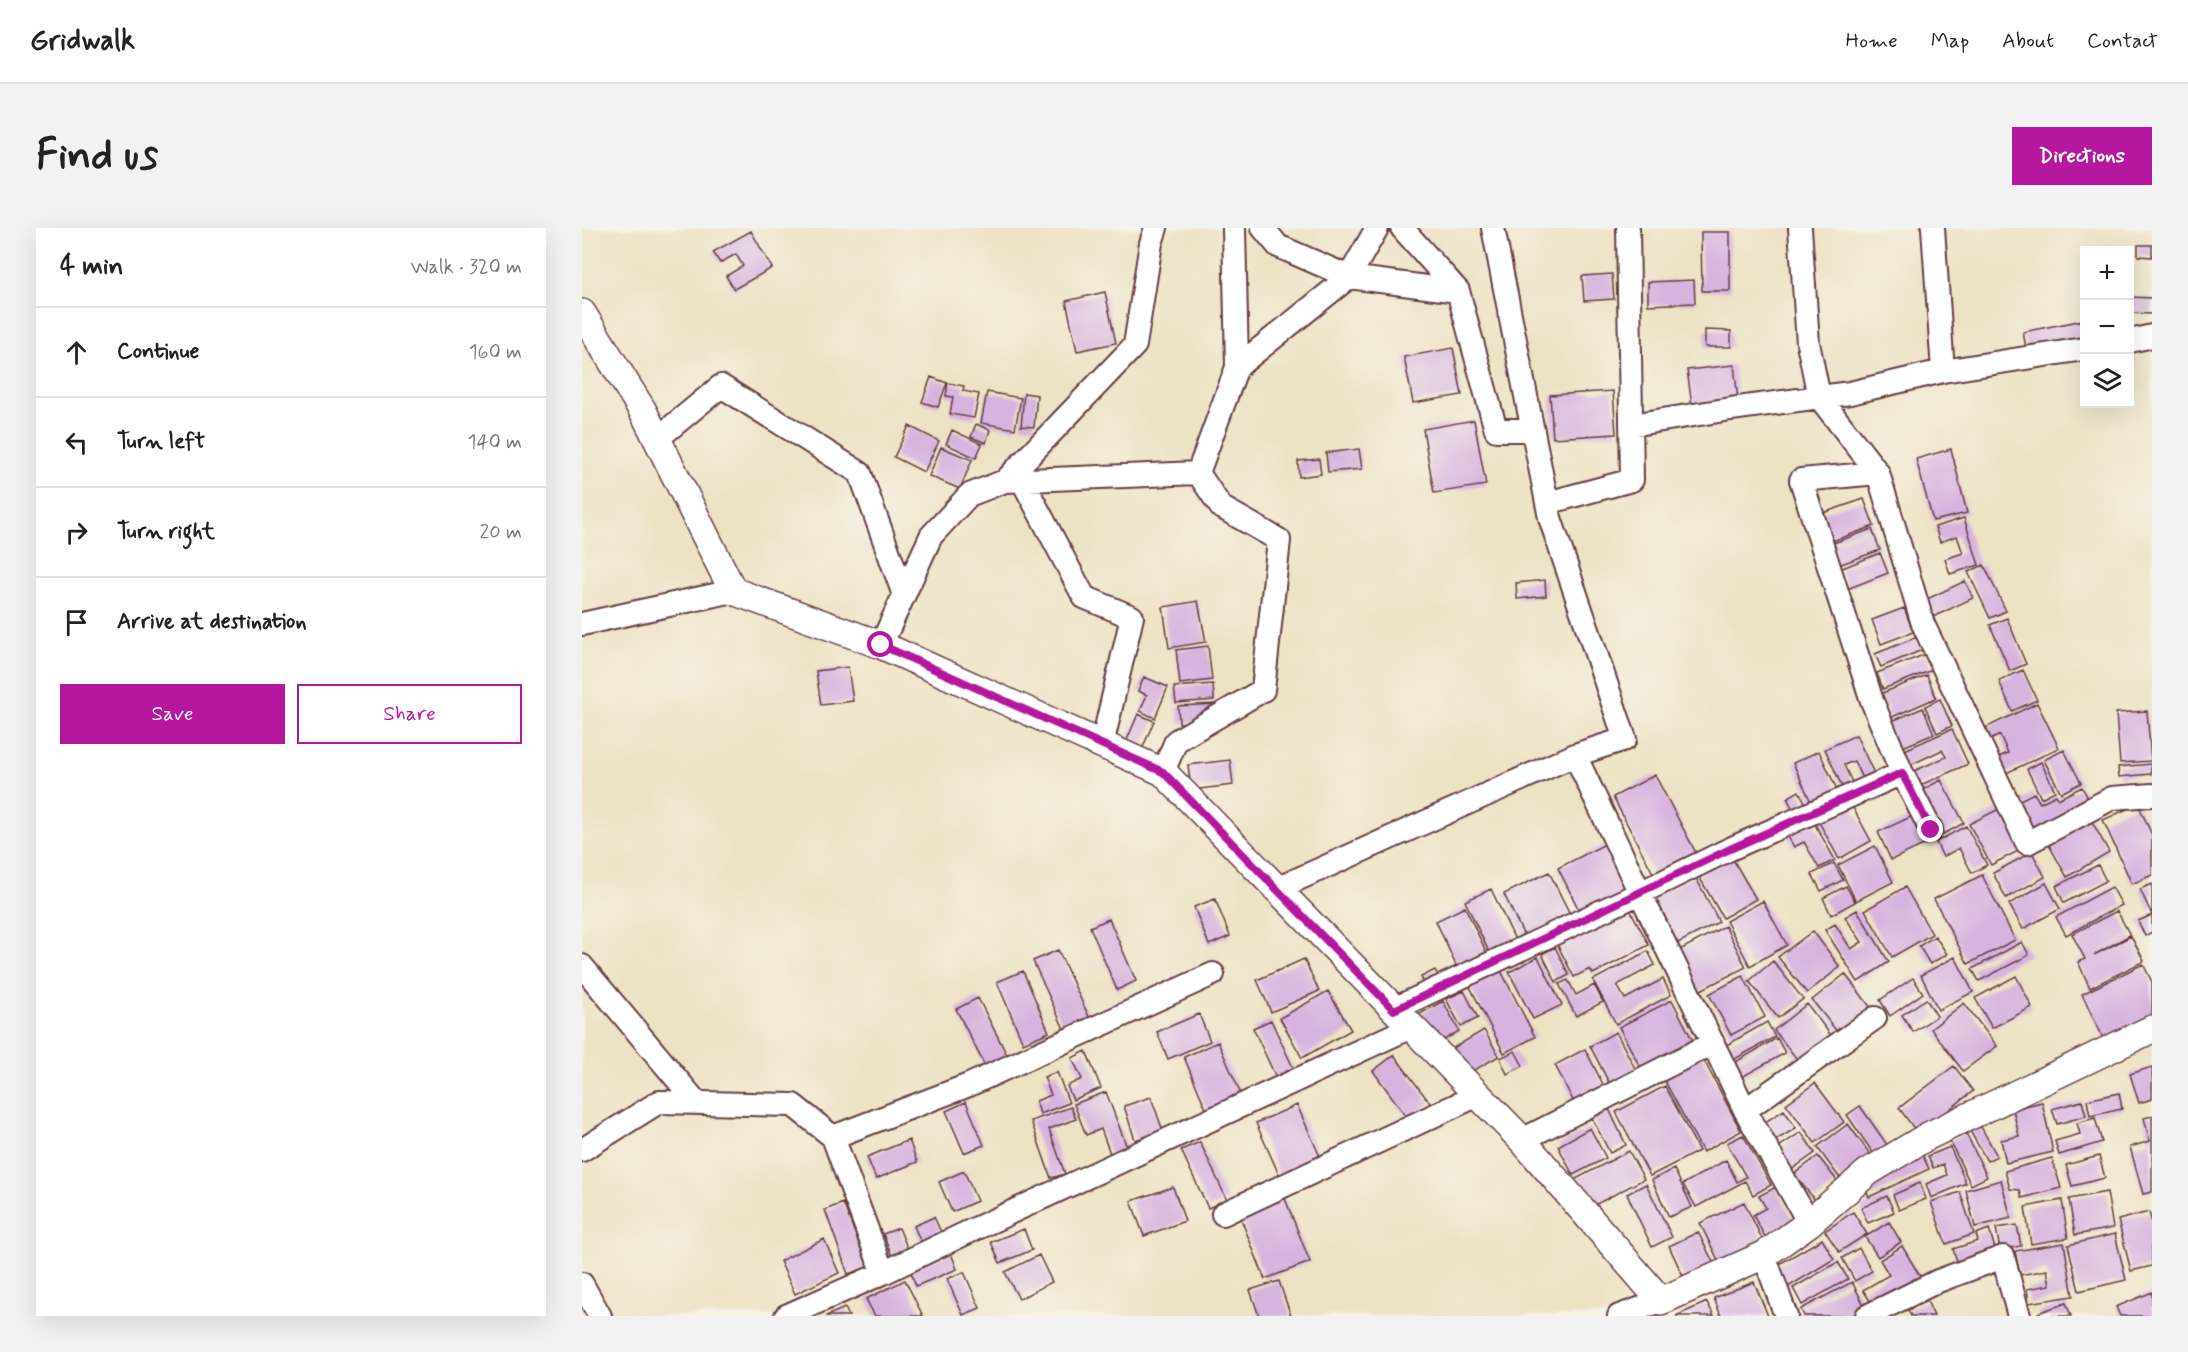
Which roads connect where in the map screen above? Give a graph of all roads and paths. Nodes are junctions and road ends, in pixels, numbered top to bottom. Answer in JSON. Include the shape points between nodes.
{"nodes":[{"id":1,"x":1156,"y":228,"type":"edge"},
{"id":2,"x":1263,"y":228,"type":"edge"},
{"id":3,"x":1377,"y":228,"type":"edge"},
{"id":4,"x":1402,"y":228,"type":"edge"},
{"id":5,"x":1493,"y":228,"type":"edge"},
{"id":6,"x":1628,"y":228,"type":"edge"},
{"id":7,"x":1800,"y":228,"type":"edge"},
{"id":8,"x":1933,"y":228,"type":"edge"},
{"id":9,"x":1236,"y":229,"type":"edge"},
{"id":10,"x":1349,"y":277,"type":"junction"},
{"id":11,"x":1458,"y":291,"type":"junction"},
{"id":12,"x":582,"y":313,"type":"edge"},
{"id":13,"x":2152,"y":336,"type":"edge"},
{"id":14,"x":2134,"y":340,"type":"edge"},
{"id":15,"x":2080,"y":350,"type":"edge"},
{"id":16,"x":1237,"y":367,"type":"junction"},
{"id":17,"x":1943,"y":371,"type":"junction"},
{"id":18,"x":1819,"y":397,"type":"junction"},
{"id":19,"x":1631,"y":426,"type":"junction"},
{"id":20,"x":1533,"y":430,"type":"junction"},
{"id":21,"x":657,"y":440,"type":"junction"},
{"id":22,"x":1198,"y":473,"type":"junction"},
{"id":23,"x":1878,"y":473,"type":"junction"},
{"id":24,"x":1014,"y":481,"type":"junction"},
{"id":25,"x":1547,"y":503,"type":"junction"},
{"id":26,"x":733,"y":591,"type":"junction"},
{"id":27,"x":904,"y":595,"type":"junction"},
{"id":28,"x":582,"y":624,"type":"edge"},
{"id":29,"x":881,"y":645,"type":"junction"},
{"id":30,"x":1102,"y":745,"type":"junction"},
{"id":31,"x":1575,"y":755,"type":"junction"},
{"id":32,"x":1163,"y":772,"type":"junction"},
{"id":33,"x":1902,"y":773,"type":"junction"},
{"id":34,"x":2152,"y":795,"type":"edge"},
{"id":35,"x":1931,"y":830,"type":"dead end"},
{"id":36,"x":1276,"y":889,"type":"junction"},
{"id":37,"x":1640,"y":893,"type":"junction"},
{"id":38,"x":582,"y":966,"type":"edge"},
{"id":39,"x":1213,"y":974,"type":"dead end"},
{"id":40,"x":1403,"y":1018,"type":"junction"},
{"id":41,"x":1875,"y":1018,"type":"dead end"},
{"id":42,"x":2152,"y":1029,"type":"edge"},
{"id":43,"x":1713,"y":1043,"type":"junction"},
{"id":44,"x":1478,"y":1095,"type":"junction"},
{"id":45,"x":697,"y":1103,"type":"junction"},
{"id":46,"x":1745,"y":1110,"type":"junction"},
{"id":47,"x":833,"y":1137,"type":"junction"},
{"id":48,"x":1522,"y":1140,"type":"junction"},
{"id":49,"x":582,"y":1150,"type":"edge"},
{"id":50,"x":1223,"y":1214,"type":"dead end"},
{"id":51,"x":1809,"y":1223,"type":"junction"},
{"id":52,"x":1764,"y":1254,"type":"junction"},
{"id":53,"x":883,"y":1273,"type":"junction"},
{"id":54,"x":582,"y":1284,"type":"edge"},
{"id":55,"x":1661,"y":1301,"type":"junction"},
{"id":56,"x":600,"y":1316,"type":"edge"},
{"id":57,"x":786,"y":1316,"type":"edge"},
{"id":58,"x":1619,"y":1316,"type":"edge"},
{"id":59,"x":1786,"y":1316,"type":"edge"},
{"id":60,"x":1868,"y":1316,"type":"edge"},
{"id":61,"x":2019,"y":1316,"type":"edge"}],
"edges":[{"from":1,"to":24,"type":"street","via":[[1135,345]]},
{"from":2,"to":10,"type":"street","via":[[1278,246]]},
{"from":3,"to":10,"type":"street"},
{"from":4,"to":11,"type":"street"},
{"from":5,"to":20,"type":"street"},
{"from":6,"to":19,"type":"street"},
{"from":7,"to":18,"type":"street","via":[[1808,343]]},
{"from":8,"to":17,"type":"street"},
{"from":9,"to":16,"type":"street"},
{"from":10,"to":11,"type":"street"},
{"from":10,"to":16,"type":"street"},
{"from":11,"to":20,"type":"street","via":[[1496,430]]},
{"from":12,"to":21,"type":"street"},
{"from":13,"to":14,"type":"street"},
{"from":15,"to":17,"type":"street"},
{"from":16,"to":22,"type":"street"},
{"from":17,"to":18,"type":"street"},
{"from":18,"to":19,"type":"street"},
{"from":18,"to":23,"type":"street"},
{"from":19,"to":25,"type":"street","via":[[1632,480]]},
{"from":20,"to":25,"type":"street"},
{"from":21,"to":26,"type":"street"},
{"from":21,"to":27,"type":"street","via":[[721,386],[860,473]]},
{"from":22,"to":24,"type":"street"},
{"from":22,"to":32,"type":"street","via":[[1221,507],[1279,540],[1263,690],[1176,741]]},
{"from":23,"to":33,"type":"street","via":[[1801,480],[1872,701]]},
{"from":23,"to":34,"type":"street","via":[[1923,624],[2027,843],[2112,798]]},
{"from":24,"to":27,"type":"street","via":[[969,495],[931,536]]},
{"from":24,"to":30,"type":"street","via":[[1084,597],[1132,617]]},
{"from":25,"to":31,"type":"street","via":[[1625,739]]},
{"from":26,"to":28,"type":"street"},
{"from":26,"to":29,"type":"street"},
{"from":27,"to":29,"type":"street"},
{"from":29,"to":30,"type":"street"},
{"from":30,"to":32,"type":"street"},
{"from":31,"to":36,"type":"street"},
{"from":31,"to":37,"type":"street"},
{"from":32,"to":36,"type":"street"},
{"from":33,"to":35,"type":"street"},
{"from":33,"to":37,"type":"street"},
{"from":36,"to":40,"type":"street"},
{"from":37,"to":40,"type":"street"},
{"from":37,"to":43,"type":"street"},
{"from":38,"to":45,"type":"street"},
{"from":39,"to":47,"type":"street","via":[[969,1085]]},
{"from":40,"to":44,"type":"street"},
{"from":40,"to":53,"type":"street"},
{"from":41,"to":46,"type":"street"},
{"from":42,"to":51,"type":"street","via":[[1928,1136],[1868,1172]]},
{"from":43,"to":46,"type":"street"},
{"from":43,"to":48,"type":"street"},
{"from":44,"to":48,"type":"street"},
{"from":44,"to":50,"type":"street"},
{"from":45,"to":47,"type":"street","via":[[793,1105]]},
{"from":45,"to":49,"type":"street","via":[[659,1102]]},
{"from":46,"to":51,"type":"street"},
{"from":47,"to":53,"type":"street"},
{"from":48,"to":55,"type":"street"},
{"from":51,"to":52,"type":"street"},
{"from":52,"to":55,"type":"street"},
{"from":52,"to":59,"type":"street"},
{"from":53,"to":57,"type":"street"},
{"from":54,"to":56,"type":"street"},
{"from":55,"to":58,"type":"street"},
{"from":60,"to":61,"type":"street","via":[[1938,1281],[2003,1257]]}]}
